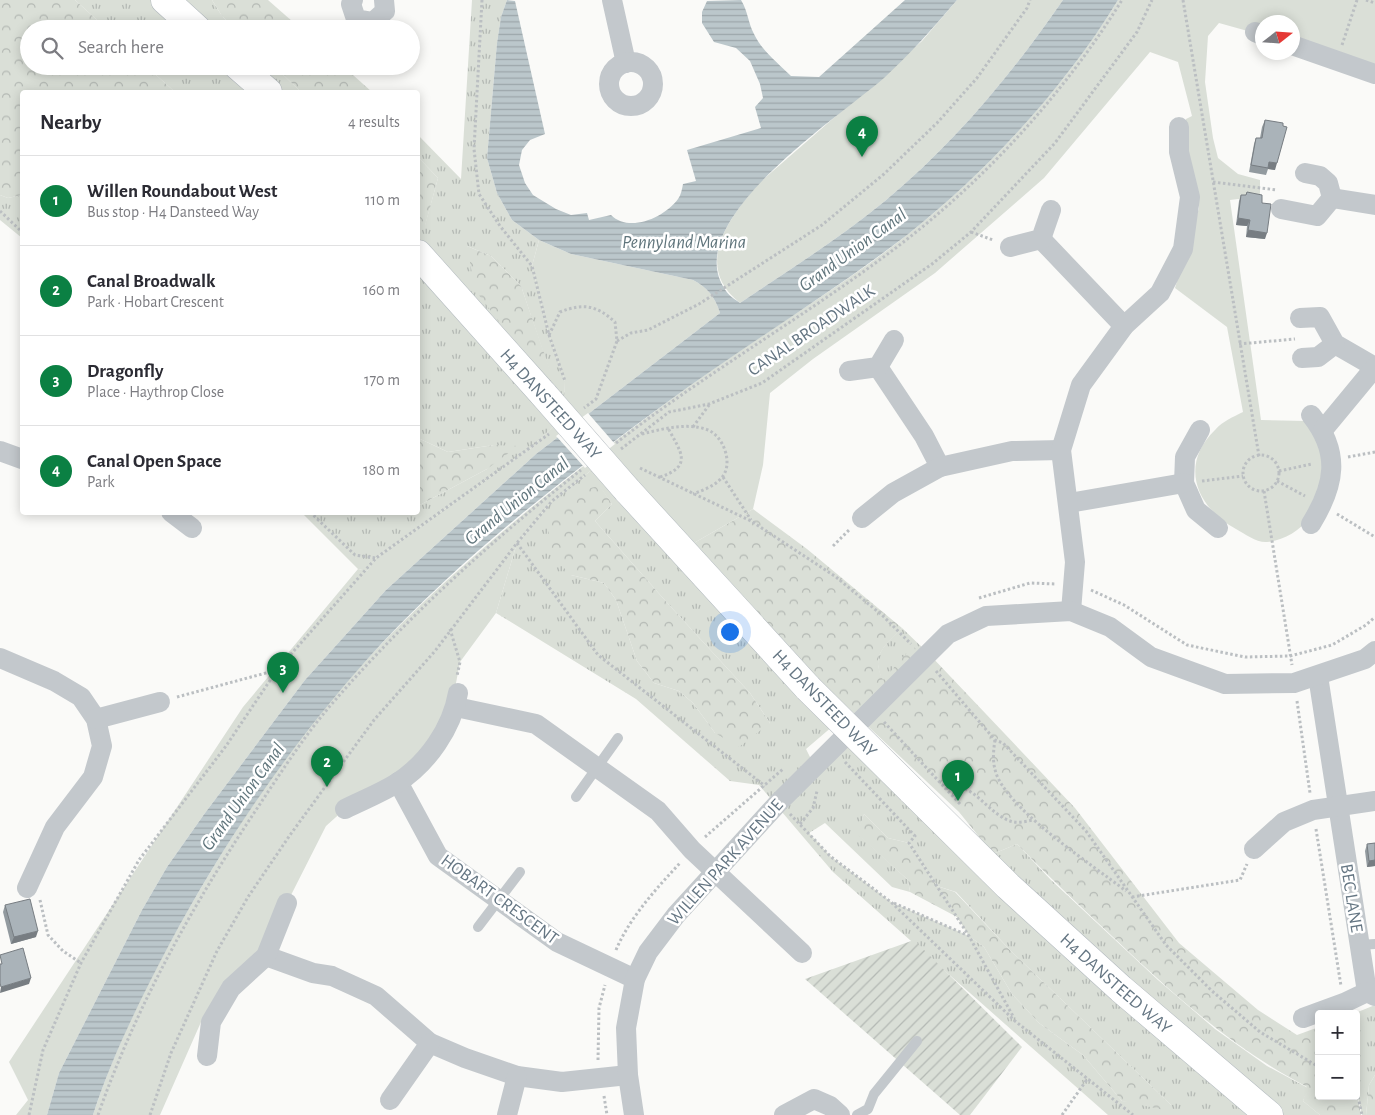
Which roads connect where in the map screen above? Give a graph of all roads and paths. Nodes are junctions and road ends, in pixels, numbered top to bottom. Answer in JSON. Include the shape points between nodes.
{"nodes":[{"id":1,"x":165,"y":0,"type":"edge"},
{"id":2,"x":353,"y":0,"type":"edge"},
{"id":3,"x":384,"y":0,"type":"edge"},
{"id":4,"x":482,"y":0,"type":"edge"},
{"id":5,"x":612,"y":0,"type":"edge"},
{"id":6,"x":1030,"y":0,"type":"edge"},
{"id":7,"x":1122,"y":0,"type":"edge"},
{"id":8,"x":1152,"y":0,"type":"edge"},
{"id":9,"x":1183,"y":0,"type":"edge"},
{"id":10,"x":1357,"y":0,"type":"edge"},
{"id":11,"x":1366,"y":0,"type":"edge"},
{"id":12,"x":1375,"y":3,"type":"edge"},
{"id":13,"x":187,"y":20,"type":"edge"},
{"id":14,"x":362,"y":20,"type":"edge"},
{"id":15,"x":375,"y":20,"type":"edge"},
{"id":16,"x":1300,"y":48,"type":"edge"},
{"id":17,"x":1337,"y":61,"type":"junction"},
{"id":18,"x":626,"y":63,"type":"dead end"},
{"id":19,"x":1375,"y":74,"type":"edge"},
{"id":20,"x":248,"y":75,"type":"edge"},
{"id":21,"x":266,"y":90,"type":"edge"},
{"id":22,"x":1179,"y":128,"type":"dead end"},
{"id":23,"x":1305,"y":173,"type":"dead end"},
{"id":24,"x":1213,"y":182,"type":"junction"},
{"id":25,"x":1332,"y":198,"type":"junction"},
{"id":26,"x":1284,"y":200,"type":"joint"},
{"id":27,"x":1375,"y":205,"type":"edge"},
{"id":28,"x":1051,"y":210,"type":"dead end"},
{"id":29,"x":0,"y":211,"type":"edge"},
{"id":30,"x":20,"y":230,"type":"edge"},
{"id":31,"x":971,"y":232,"type":"junction"},
{"id":32,"x":1041,"y":239,"type":"junction"},
{"id":33,"x":1010,"y":247,"type":"joint"},
{"id":34,"x":420,"y":256,"type":"edge"},
{"id":35,"x":1300,"y":318,"type":"dead end"},
{"id":36,"x":1124,"y":326,"type":"junction"},
{"id":37,"x":549,"y":335,"type":"junction"},
{"id":38,"x":894,"y":340,"type":"dead end"},
{"id":39,"x":1332,"y":340,"type":"junction"},
{"id":40,"x":617,"y":341,"type":"junction"},
{"id":41,"x":1239,"y":344,"type":"junction"},
{"id":42,"x":1302,"y":358,"type":"dead end"},
{"id":43,"x":878,"y":366,"type":"junction"},
{"id":44,"x":1375,"y":367,"type":"edge"},
{"id":45,"x":849,"y":371,"type":"dead end"},
{"id":46,"x":555,"y":388,"type":"junction"},
{"id":47,"x":709,"y":404,"type":"junction"},
{"id":48,"x":581,"y":410,"type":"dead end"},
{"id":49,"x":693,"y":427,"type":"junction"},
{"id":50,"x":668,"y":428,"type":"junction"},
{"id":51,"x":1200,"y":430,"type":"dead end"},
{"id":52,"x":552,"y":432,"type":"dead end"},
{"id":53,"x":640,"y":434,"type":"junction"},
{"id":54,"x":615,"y":444,"type":"dead end"},
{"id":55,"x":1061,"y":450,"type":"junction"},
{"id":56,"x":0,"y":451,"type":"edge"},
{"id":57,"x":618,"y":451,"type":"dead end"},
{"id":58,"x":1259,"y":456,"type":"junction"},
{"id":59,"x":20,"y":458,"type":"edge"},
{"id":60,"x":585,"y":467,"type":"dead end"},
{"id":61,"x":940,"y":467,"type":"junction"},
{"id":62,"x":588,"y":472,"type":"dead end"},
{"id":63,"x":1244,"y":476,"type":"junction"},
{"id":64,"x":659,"y":477,"type":"junction"},
{"id":65,"x":722,"y":477,"type":"junction"},
{"id":66,"x":633,"y":479,"type":"junction"},
{"id":67,"x":1184,"y":483,"type":"junction"},
{"id":68,"x":1264,"y":491,"type":"junction"},
{"id":69,"x":692,"y":494,"type":"junction"},
{"id":70,"x":1069,"y":503,"type":"junction"},
{"id":71,"x":175,"y":515,"type":"edge"},
{"id":72,"x":313,"y":515,"type":"edge"},
{"id":73,"x":862,"y":518,"type":"dead end"},
{"id":74,"x":751,"y":521,"type":"junction"},
{"id":75,"x":1311,"y":524,"type":"dead end"},
{"id":76,"x":192,"y":528,"type":"dead end"},
{"id":77,"x":1218,"y":528,"type":"dead end"},
{"id":78,"x":517,"y":543,"type":"junction"},
{"id":79,"x":376,"y":558,"type":"junction"},
{"id":80,"x":1071,"y":611,"type":"junction"},
{"id":81,"x":1375,"y":616,"type":"edge"},
{"id":82,"x":450,"y":628,"type":"junction"},
{"id":83,"x":1375,"y":651,"type":"edge"},
{"id":84,"x":1290,"y":656,"type":"junction"},
{"id":85,"x":924,"y":657,"type":"junction"},
{"id":86,"x":0,"y":658,"type":"edge"},
{"id":87,"x":277,"y":670,"type":"junction"},
{"id":88,"x":1318,"y":676,"type":"junction"},
{"id":89,"x":1294,"y":683,"type":"junction"},
{"id":90,"x":457,"y":700,"type":"junction"},
{"id":91,"x":160,"y":702,"type":"joint"},
{"id":92,"x":96,"y":719,"type":"junction"},
{"id":93,"x":884,"y":722,"type":"dead end"},
{"id":94,"x":618,"y":738,"type":"dead end"},
{"id":95,"x":995,"y":740,"type":"junction"},
{"id":96,"x":849,"y":755,"type":"dead end"},
{"id":97,"x":844,"y":761,"type":"junction"},
{"id":98,"x":597,"y":768,"type":"junction"},
{"id":99,"x":838,"y":768,"type":"dead end"},
{"id":100,"x":398,"y":782,"type":"junction"},
{"id":101,"x":822,"y":786,"type":"dead end"},
{"id":102,"x":946,"y":789,"type":"junction"},
{"id":103,"x":576,"y":797,"type":"dead end"},
{"id":104,"x":1375,"y":800,"type":"edge"},
{"id":105,"x":780,"y":801,"type":"junction"},
{"id":106,"x":960,"y":804,"type":"dead end"},
{"id":107,"x":1338,"y":805,"type":"junction"},
{"id":108,"x":346,"y":809,"type":"dead end"},
{"id":109,"x":1313,"y":810,"type":"junction"},
{"id":110,"x":1034,"y":820,"type":"junction"},
{"id":111,"x":800,"y":824,"type":"junction"},
{"id":112,"x":1254,"y":849,"type":"joint"},
{"id":113,"x":520,"y":872,"type":"dead end"},
{"id":114,"x":716,"y":872,"type":"junction"},
{"id":115,"x":27,"y":888,"type":"joint"},
{"id":116,"x":1129,"y":893,"type":"junction"},
{"id":117,"x":1132,"y":897,"type":"junction"},
{"id":118,"x":499,"y":900,"type":"junction"},
{"id":119,"x":891,"y":902,"type":"junction"},
{"id":120,"x":287,"y":903,"type":"dead end"},
{"id":121,"x":478,"y":927,"type":"dead end"},
{"id":122,"x":969,"y":936,"type":"junction"},
{"id":123,"x":1367,"y":944,"type":"edge"},
{"id":124,"x":802,"y":953,"type":"dead end"},
{"id":125,"x":266,"y":956,"type":"junction"},
{"id":126,"x":81,"y":962,"type":"junction"},
{"id":127,"x":635,"y":979,"type":"junction"},
{"id":128,"x":1371,"y":994,"type":"edge"},
{"id":129,"x":1344,"y":1004,"type":"junction"},
{"id":130,"x":1303,"y":1018,"type":"dead end"},
{"id":131,"x":1016,"y":1021,"type":"junction"},
{"id":132,"x":917,"y":1041,"type":"dead end"},
{"id":133,"x":430,"y":1043,"type":"junction"},
{"id":134,"x":207,"y":1056,"type":"dead end"},
{"id":135,"x":1315,"y":1065,"type":"edge"},
{"id":136,"x":628,"y":1075,"type":"junction"},
{"id":137,"x":517,"y":1076,"type":"junction"},
{"id":138,"x":1088,"y":1078,"type":"junction"},
{"id":139,"x":390,"y":1100,"type":"dead end"},
{"id":140,"x":1359,"y":1100,"type":"edge"},
{"id":141,"x":29,"y":1115,"type":"edge"},
{"id":142,"x":99,"y":1115,"type":"edge"},
{"id":143,"x":150,"y":1115,"type":"edge"},
{"id":144,"x":507,"y":1115,"type":"edge"},
{"id":145,"x":634,"y":1115,"type":"edge"},
{"id":146,"x":784,"y":1115,"type":"edge"},
{"id":147,"x":840,"y":1115,"type":"edge"},
{"id":148,"x":857,"y":1115,"type":"edge"},
{"id":149,"x":1062,"y":1115,"type":"edge"},
{"id":150,"x":1133,"y":1115,"type":"edge"},
{"id":151,"x":1269,"y":1115,"type":"edge"},
{"id":152,"x":1362,"y":1115,"type":"edge"}],
"edges":[{"from":1,"to":13,"type":"street"},
{"from":2,"to":14,"type":"street","via":[[351,4],[356,19]]},
{"from":3,"to":15,"type":"street","via":[[385,11]]},
{"from":4,"to":37,"type":"path","via":[[474,149],[479,194],[532,266]]},
{"from":5,"to":18,"type":"street"},
{"from":6,"to":40,"type":"path","via":[[977,78],[884,174],[822,225],[699,304],[648,330]]},
{"from":7,"to":54,"type":"path","via":[[1047,104],[977,179],[936,216],[835,292],[676,398]]},
{"from":8,"to":31,"type":"path","name":"CANAL BROADWALK","via":[[1137,32],[1056,143]]},
{"from":9,"to":24,"type":"path"},
{"from":10,"to":17,"type":"path"},
{"from":11,"to":12,"type":"path"},
{"from":16,"to":17,"type":"street"},
{"from":17,"to":19,"type":"street"},
{"from":20,"to":21,"type":"street"},
{"from":22,"to":36,"type":"street","via":[[1179,152],[1190,197],[1184,249],[1160,293]]},
{"from":23,"to":25,"type":"street","via":[[1320,176],[1328,183]]},
{"from":24,"to":26,"type":"path"},
{"from":24,"to":41,"type":"path"},
{"from":25,"to":26,"type":"street","via":[[1317,216]]},
{"from":25,"to":27,"type":"street"},
{"from":28,"to":32,"type":"street"},
{"from":29,"to":30,"type":"path"},
{"from":31,"to":33,"type":"path"},
{"from":31,"to":47,"type":"path","name":"CANAL BROADWALK","via":[[932,264],[762,383]]},
{"from":32,"to":33,"type":"street"},
{"from":32,"to":36,"type":"street"},
{"from":34,"to":46,"type":"street","name":"H4 DANSTEED WAY"},
{"from":35,"to":39,"type":"street","via":[[1320,318]]},
{"from":36,"to":55,"type":"street","via":[[1081,384]]},
{"from":37,"to":40,"type":"path","via":[[560,312],[574,307],[590,307],[601,310],[615,322]]},
{"from":37,"to":46,"type":"path"},
{"from":38,"to":43,"type":"street"},
{"from":39,"to":41,"type":"path"},
{"from":39,"to":42,"type":"street","via":[[1318,357]]},
{"from":39,"to":44,"type":"street"},
{"from":40,"to":48,"type":"path","via":[[596,399]]},
{"from":41,"to":58,"type":"path"},
{"from":43,"to":45,"type":"street"},
{"from":43,"to":61,"type":"street","via":[[924,436]]},
{"from":44,"to":75,"type":"street","via":[[1317,422],[1331,459],[1331,482]]},
{"from":46,"to":66,"type":"street","name":"H4 DANSTEED WAY","bridge":true},
{"from":47,"to":49,"type":"path"},
{"from":47,"to":53,"type":"path","name":"CANAL BROADWALK","via":[[670,412]]},
{"from":49,"to":50,"type":"path"},
{"from":49,"to":65,"type":"path","via":[[709,430],[722,442],[726,470]]},
{"from":50,"to":53,"type":"path"},
{"from":50,"to":64,"type":"path","via":[[682,452],[681,463],[674,472]]},
{"from":51,"to":67,"type":"street","via":[[1185,457]]},
{"from":52,"to":79,"type":"path"},
{"from":53,"to":57,"type":"path","name":"CANAL BROADWALK"},
{"from":55,"to":61,"type":"street","via":[[1012,451]]},
{"from":55,"to":70,"type":"street"},
{"from":56,"to":59,"type":"street"},
{"from":58,"to":63,"type":"path","via":[[1245,465]]},
{"from":58,"to":68,"type":"path","via":[[1270,458],[1279,471],[1274,486]]},
{"from":60,"to":142,"type":"path","via":[[527,513],[398,633],[329,708],[296,751],[199,898],[161,967],[110,1081]]},
{"from":61,"to":73,"type":"street","via":[[893,494]]},
{"from":62,"to":78,"type":"path","via":[[552,501]]},
{"from":63,"to":67,"type":"path"},
{"from":63,"to":68,"type":"path","via":[[1253,489]]},
{"from":64,"to":66,"type":"path"},
{"from":64,"to":69,"type":"path"},
{"from":65,"to":69,"type":"path","via":[[710,487]]},
{"from":65,"to":74,"type":"path"},
{"from":66,"to":151,"type":"street","name":"H4 DANSTEED WAY","bridge":true,"via":[[808,688],[1008,886]]},
{"from":67,"to":70,"type":"street"},
{"from":67,"to":77,"type":"street","via":[[1196,510]]},
{"from":68,"to":84,"type":"path"},
{"from":69,"to":74,"type":"path"},
{"from":70,"to":80,"type":"street","via":[[1075,562]]},
{"from":71,"to":76,"type":"street"},
{"from":72,"to":79,"type":"path","via":[[355,555]]},
{"from":74,"to":85,"type":"path","via":[[836,577],[883,616]]},
{"from":78,"to":82,"type":"path"},
{"from":78,"to":105,"type":"path","via":[[598,655]]},
{"from":79,"to":87,"type":"path"},
{"from":80,"to":85,"type":"street","name":"WILLEN PARK AVENUE","via":[[986,616],[948,634]]},
{"from":80,"to":89,"type":"street","via":[[1110,627],[1152,657],[1224,684]]},
{"from":81,"to":84,"type":"path","via":[[1332,644]]},
{"from":82,"to":90,"type":"path","via":[[460,662]]},
{"from":82,"to":143,"type":"path","via":[[374,720],[248,897],[217,951],[171,1054]]},
{"from":83,"to":88,"type":"street","via":[[1365,660]]},
{"from":84,"to":89,"type":"path"},
{"from":85,"to":95,"type":"path"},
{"from":85,"to":105,"type":"street","name":"WILLEN PARK AVENUE"},
{"from":86,"to":92,"type":"street","via":[[54,680],[81,697]]},
{"from":87,"to":91,"type":"path"},
{"from":87,"to":126,"type":"path","via":[[226,746],[139,860]]},
{"from":88,"to":89,"type":"street"},
{"from":88,"to":107,"type":"street","name":"BEC LANE"},
{"from":89,"to":109,"type":"path"},
{"from":90,"to":98,"type":"street","via":[[536,724]]},
{"from":90,"to":100,"type":"street","via":[[446,732],[422,763]]},
{"from":91,"to":92,"type":"street"},
{"from":92,"to":115,"type":"street","via":[[102,746],[93,777],[55,827]]},
{"from":93,"to":102,"type":"path"},
{"from":94,"to":98,"type":"lane"},
{"from":95,"to":110,"type":"path","via":[[993,756],[997,776],[1012,798]]},
{"from":95,"to":116,"type":"path","via":[[1003,743],[1086,831]]},
{"from":96,"to":97,"type":"path"},
{"from":97,"to":99,"type":"path"},
{"from":97,"to":122,"type":"path","via":[[915,836],[909,843]]},
{"from":98,"to":103,"type":"lane"},
{"from":98,"to":114,"type":"street","via":[[658,811]]},
{"from":100,"to":108,"type":"street"},
{"from":100,"to":118,"type":"street","name":"HOBART CRESCENT","via":[[438,856]]},
{"from":101,"to":111,"type":"path"},
{"from":102,"to":106,"type":"path"},
{"from":102,"to":110,"type":"path","via":[[954,785],[964,787],[998,814],[1014,822]]},
{"from":104,"to":107,"type":"street"},
{"from":105,"to":111,"type":"path"},
{"from":105,"to":114,"type":"street","name":"WILLEN PARK AVENUE"},
{"from":107,"to":109,"type":"street"},
{"from":107,"to":123,"type":"street","name":"BEC LANE"},
{"from":109,"to":112,"type":"street","via":[[1284,822]]},
{"from":109,"to":129,"type":"path"},
{"from":110,"to":116,"type":"path"},
{"from":111,"to":119,"type":"path","via":[[830,856]]},
{"from":112,"to":117,"type":"path","via":[[1240,880]]},
{"from":113,"to":118,"type":"lane"},
{"from":114,"to":124,"type":"street"},
{"from":114,"to":127,"type":"street","name":"WILLEN PARK AVENUE","via":[[676,915],[648,952]]},
{"from":115,"to":126,"type":"path","via":[[40,900],[48,935],[63,951]]},
{"from":116,"to":117,"type":"path"},
{"from":117,"to":135,"type":"path","via":[[1166,945],[1212,991],[1260,1032]]},
{"from":118,"to":121,"type":"lane"},
{"from":118,"to":127,"type":"street","name":"HOBART CRESCENT","via":[[557,942]]},
{"from":119,"to":122,"type":"path"},
{"from":119,"to":131,"type":"path"},
{"from":120,"to":125,"type":"street"},
{"from":122,"to":131,"type":"path"},
{"from":123,"to":128,"type":"street","name":"BEC LANE"},
{"from":125,"to":133,"type":"street","via":[[313,973],[332,976],[376,996]]},
{"from":125,"to":134,"type":"street","via":[[231,988],[211,1022]]},
{"from":126,"to":141,"type":"path","via":[[42,1050]]},
{"from":127,"to":136,"type":"street","name":"WILLEN PARK AVENUE","via":[[626,1028]]},
{"from":128,"to":129,"type":"street","name":"BEC LANE"},
{"from":129,"to":130,"type":"street","name":"BEC LANE"},
{"from":131,"to":138,"type":"path"},
{"from":132,"to":148,"type":"lane","via":[[874,1094],[868,1109]]},
{"from":133,"to":137,"type":"street"},
{"from":133,"to":139,"type":"street"},
{"from":136,"to":137,"type":"street","via":[[562,1082]]},
{"from":136,"to":145,"type":"street","name":"WILLEN PARK AVENUE"},
{"from":137,"to":144,"type":"street"},
{"from":138,"to":149,"type":"path"},
{"from":138,"to":150,"type":"path"},
{"from":140,"to":152,"type":"path"},
{"from":146,"to":147,"type":"street","via":[[814,1099]]}]}
